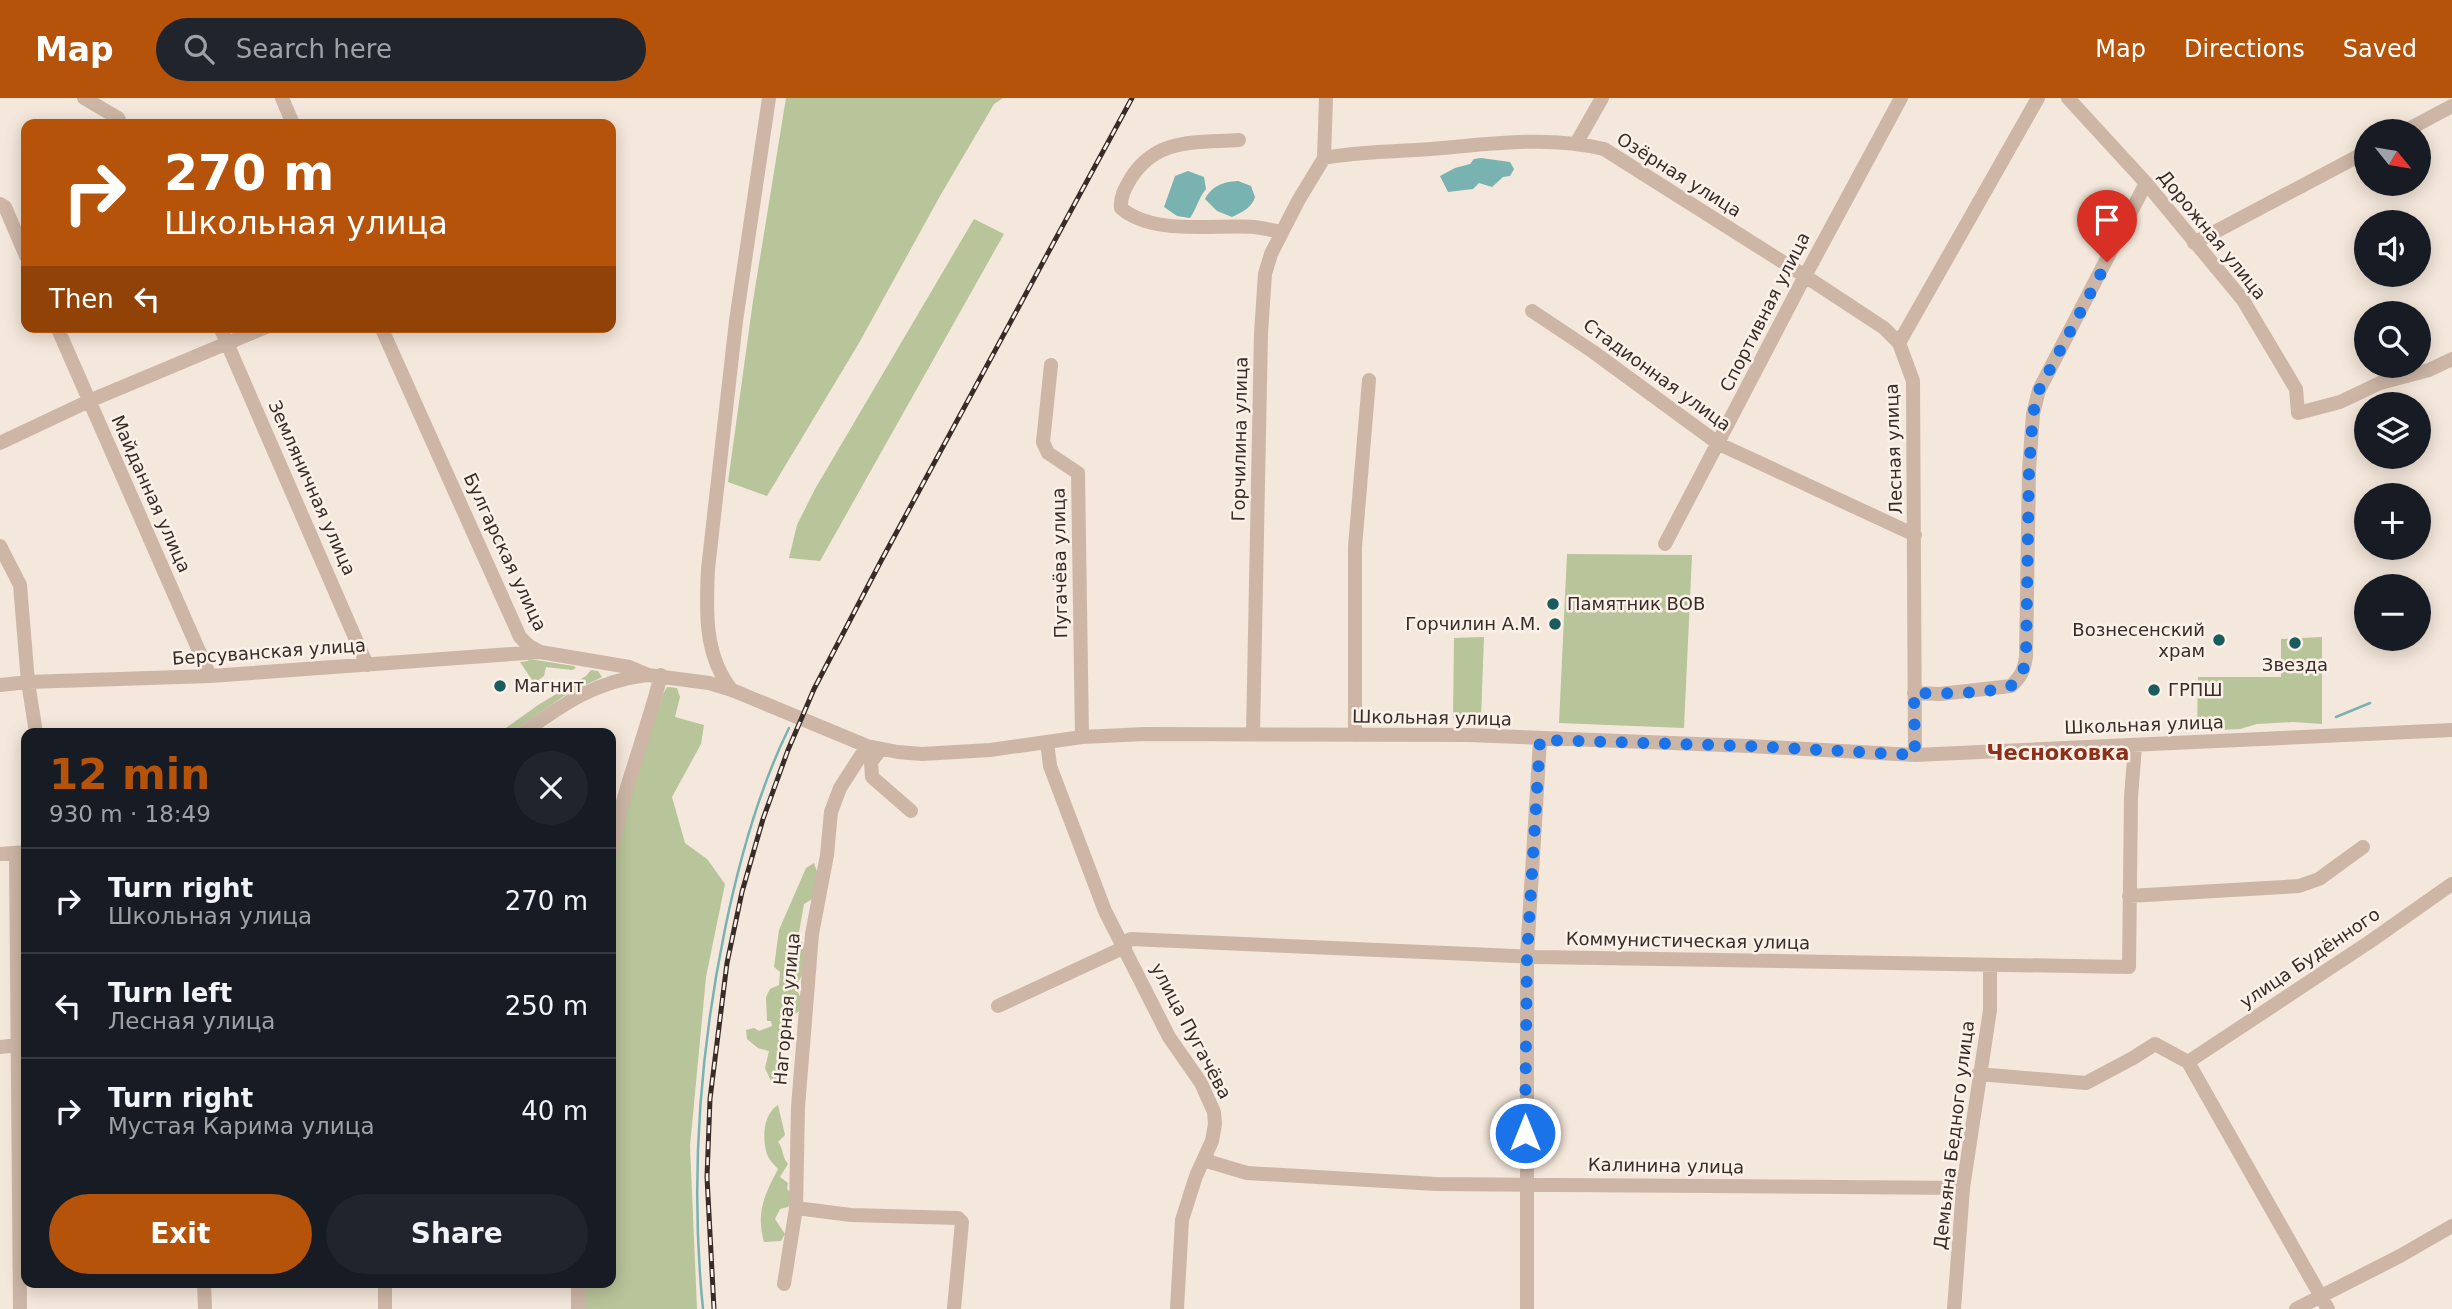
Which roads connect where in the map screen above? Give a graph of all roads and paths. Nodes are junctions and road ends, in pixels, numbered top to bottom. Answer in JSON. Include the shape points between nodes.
{"nodes":[{"id":1,"x":84,"y":98,"type":"edge"},
{"id":2,"x":282,"y":98,"type":"edge"},
{"id":3,"x":769,"y":98,"type":"edge"},
{"id":4,"x":1326,"y":98,"type":"edge"},
{"id":5,"x":1602,"y":98,"type":"edge"},
{"id":6,"x":1901,"y":98,"type":"edge"},
{"id":7,"x":2038,"y":98,"type":"edge"},
{"id":8,"x":2068,"y":98,"type":"edge"},
{"id":9,"x":2452,"y":107,"type":"edge"},
{"id":10,"x":118,"y":119,"type":"edge"},
{"id":11,"x":291,"y":119,"type":"edge"},
{"id":12,"x":2428,"y":119,"type":"edge"},
{"id":13,"x":1239,"y":140,"type":"dead end"},
{"id":14,"x":1577,"y":142,"type":"junction"},
{"id":15,"x":1324,"y":158,"type":"junction"},
{"id":16,"x":2354,"y":158,"type":"edge"},
{"id":17,"x":2146,"y":183,"type":"junction"},
{"id":18,"x":0,"y":204,"type":"edge"},
{"id":19,"x":1281,"y":232,"type":"junction"},
{"id":20,"x":2194,"y":243,"type":"junction"},
{"id":21,"x":21,"y":244,"type":"edge"},
{"id":22,"x":1805,"y":276,"type":"junction"},
{"id":23,"x":1532,"y":311,"type":"dead end"},
{"id":24,"x":60,"y":333,"type":"edge"},
{"id":25,"x":223,"y":333,"type":"edge"},
{"id":26,"x":253,"y":333,"type":"edge"},
{"id":27,"x":384,"y":333,"type":"edge"},
{"id":28,"x":1899,"y":343,"type":"junction"},
{"id":29,"x":228,"y":344,"type":"junction"},
{"id":30,"x":2452,"y":359,"type":"edge"},
{"id":31,"x":1051,"y":365,"type":"dead end"},
{"id":32,"x":1369,"y":380,"type":"dead end"},
{"id":33,"x":89,"y":401,"type":"junction"},
{"id":34,"x":0,"y":443,"type":"edge"},
{"id":35,"x":1719,"y":444,"type":"junction"},
{"id":36,"x":1915,"y":536,"type":"junction"},
{"id":37,"x":1665,"y":544,"type":"dead end"},
{"id":38,"x":0,"y":546,"type":"edge"},
{"id":39,"x":540,"y":652,"type":"junction"},
{"id":40,"x":367,"y":665,"type":"junction"},
{"id":41,"x":655,"y":675,"type":"junction"},
{"id":42,"x":210,"y":676,"type":"junction"},
{"id":43,"x":28,"y":682,"type":"junction"},
{"id":44,"x":0,"y":685,"type":"edge"},
{"id":45,"x":732,"y":690,"type":"junction"},
{"id":46,"x":1914,"y":693,"type":"junction"},
{"id":47,"x":35,"y":728,"type":"edge"},
{"id":48,"x":530,"y":728,"type":"edge"},
{"id":49,"x":2452,"y":730,"type":"edge"},
{"id":50,"x":835,"y":734,"type":"joint"},
{"id":51,"x":1253,"y":734,"type":"junction"},
{"id":52,"x":1355,"y":735,"type":"junction"},
{"id":53,"x":1082,"y":737,"type":"junction"},
{"id":54,"x":1540,"y":740,"type":"junction"},
{"id":55,"x":1046,"y":741,"type":"junction"},
{"id":56,"x":2135,"y":746,"type":"junction"},
{"id":57,"x":874,"y":747,"type":"junction"},
{"id":58,"x":1915,"y":755,"type":"junction"},
{"id":59,"x":911,"y":811,"type":"dead end"},
{"id":60,"x":616,"y":823,"type":"edge"},
{"id":61,"x":2363,"y":847,"type":"dead end"},
{"id":62,"x":21,"y":853,"type":"edge"},
{"id":63,"x":0,"y":854,"type":"edge"},
{"id":64,"x":2452,"y":884,"type":"edge"},
{"id":65,"x":2129,"y":896,"type":"junction"},
{"id":66,"x":1123,"y":945,"type":"junction"},
{"id":67,"x":1527,"y":956,"type":"junction"},
{"id":68,"x":1990,"y":966,"type":"junction"},
{"id":69,"x":998,"y":1006,"type":"dead end"},
{"id":70,"x":21,"y":1044,"type":"edge"},
{"id":71,"x":0,"y":1047,"type":"edge"},
{"id":72,"x":2188,"y":1062,"type":"junction"},
{"id":73,"x":1979,"y":1074,"type":"junction"},
{"id":74,"x":1206,"y":1156,"type":"junction"},
{"id":75,"x":1525,"y":1184,"type":"junction"},
{"id":76,"x":1963,"y":1188,"type":"junction"},
{"id":77,"x":796,"y":1208,"type":"junction"},
{"id":78,"x":21,"y":1221,"type":"edge"},
{"id":79,"x":2452,"y":1226,"type":"edge"},
{"id":80,"x":784,"y":1284,"type":"dead end"},
{"id":81,"x":204,"y":1288,"type":"edge"},
{"id":82,"x":385,"y":1288,"type":"edge"},
{"id":83,"x":578,"y":1288,"type":"edge"},
{"id":84,"x":2320,"y":1296,"type":"junction"},
{"id":85,"x":20,"y":1309,"type":"edge"},
{"id":86,"x":205,"y":1309,"type":"edge"},
{"id":87,"x":385,"y":1309,"type":"edge"},
{"id":88,"x":578,"y":1309,"type":"edge"},
{"id":89,"x":954,"y":1309,"type":"edge"},
{"id":90,"x":1177,"y":1309,"type":"edge"},
{"id":91,"x":1527,"y":1309,"type":"edge"},
{"id":92,"x":1954,"y":1309,"type":"edge"},
{"id":93,"x":2296,"y":1309,"type":"edge"},
{"id":94,"x":2328,"y":1309,"type":"edge"}],
"edges":[{"from":1,"to":10,"type":"street"},
{"from":2,"to":11,"type":"street"},
{"from":3,"to":45,"type":"street","via":[[736,321],[708,569],[706,601],[715,662]]},
{"from":4,"to":15,"type":"street"},
{"from":5,"to":14,"type":"street"},
{"from":6,"to":22,"type":"street","name":"Спортивная улица"},
{"from":7,"to":28,"type":"street"},
{"from":8,"to":17,"type":"street","name":"Дорожная улица"},
{"from":9,"to":12,"type":"street"},
{"from":13,"to":19,"type":"street","via":[[1171,145],[1151,156],[1124,189],[1121,208],[1156,223]]},
{"from":14,"to":15,"type":"street","name":"Озёрная улица","via":[[1506,142]]},
{"from":14,"to":22,"type":"street","name":"Озёрная улица","via":[[1604,149],[1631,164]]},
{"from":15,"to":19,"type":"street","name":"Горчилина улица"},
{"from":16,"to":20,"type":"street"},
{"from":17,"to":20,"type":"street","name":"Дорожная улица"},
{"from":17,"to":46,"type":"street","via":[[2039,390],[2029,470],[2024,669],[2011,686]]},
{"from":18,"to":21,"type":"street"},
{"from":19,"to":51,"type":"street","name":"Горчилина улица","via":[[1265,274],[1262,300]]},
{"from":20,"to":30,"type":"street","name":"Дорожная улица","via":[[2243,300],[2296,388],[2298,413],[2340,402]]},
{"from":22,"to":28,"type":"street","name":"Озёрная улица","via":[[1884,328]]},
{"from":22,"to":35,"type":"street","name":"Спортивная улица"},
{"from":23,"to":35,"type":"street","name":"Стадионная улица"},
{"from":24,"to":33,"type":"street","name":"Майданная улица"},
{"from":25,"to":29,"type":"street","name":"Земляничная улица"},
{"from":26,"to":29,"type":"street"},
{"from":27,"to":39,"type":"street","name":"Булгарская улица","via":[[520,637]]},
{"from":28,"to":36,"type":"street","name":"Лесная улица","via":[[1913,381]]},
{"from":29,"to":33,"type":"street"},
{"from":29,"to":40,"type":"street","name":"Земляничная улица"},
{"from":31,"to":53,"type":"street","name":"Пугачёва улица","via":[[1043,442],[1048,453],[1078,473]]},
{"from":32,"to":52,"type":"street","via":[[1355,547]]},
{"from":33,"to":34,"type":"street"},
{"from":33,"to":42,"type":"street","name":"Майданная улица"},
{"from":35,"to":36,"type":"street","name":"Стадионная улица"},
{"from":35,"to":37,"type":"street","name":"Спортивная улица"},
{"from":36,"to":46,"type":"street","name":"Лесная улица"},
{"from":38,"to":43,"type":"street","via":[[20,585]]},
{"from":39,"to":40,"type":"street","name":"Берсуванская улица"},
{"from":39,"to":41,"type":"street","name":"Булгарская улица"},
{"from":40,"to":42,"type":"street","name":"Берсуванская улица"},
{"from":41,"to":45,"type":"street","name":"Булгарская улица"},
{"from":41,"to":48,"type":"street","via":[[606,683],[565,702]]},
{"from":41,"to":60,"type":"street","via":[[652,712]]},
{"from":42,"to":43,"type":"street","name":"Берсуванская улица"},
{"from":43,"to":44,"type":"street","name":"Берсуванская улица"},
{"from":43,"to":47,"type":"street"},
{"from":45,"to":50,"type":"street","name":"Булгарская улица"},
{"from":46,"to":58,"type":"street","name":"Лесная улица"},
{"from":49,"to":56,"type":"street","name":"Школьная улица"},
{"from":50,"to":57,"type":"street","name":"Школьная улица"},
{"from":51,"to":52,"type":"street","name":"Школьная улица"},
{"from":51,"to":53,"type":"street","name":"Школьная улица"},
{"from":52,"to":54,"type":"street","name":"Школьная улица"},
{"from":53,"to":55,"type":"street","name":"Школьная улица"},
{"from":54,"to":58,"type":"street","name":"Школьная улица"},
{"from":54,"to":67,"type":"street"},
{"from":55,"to":57,"type":"street","name":"Школьная улица","via":[[953,754]]},
{"from":55,"to":66,"type":"street","name":"улица Пугачёва","via":[[1050,766],[1092,881]]},
{"from":56,"to":58,"type":"street","name":"Школьная улица"},
{"from":56,"to":65,"type":"street"},
{"from":57,"to":59,"type":"street","via":[[872,777]]},
{"from":57,"to":77,"type":"street","name":"Нагорная улица","via":[[840,788],[831,811],[812,934],[798,1107]]},
{"from":61,"to":65,"type":"street","via":[[2319,879],[2299,886]]},
{"from":62,"to":63,"type":"street"},
{"from":64,"to":72,"type":"street","name":"улица Будённого"},
{"from":65,"to":68,"type":"street","name":"Коммунистическая улица","via":[[2129,967]]},
{"from":66,"to":67,"type":"street","name":"Коммунистическая улица","via":[[1131,939]]},
{"from":66,"to":69,"type":"street","name":"Коммунистическая улица"},
{"from":66,"to":74,"type":"street","name":"улица Пугачёва","via":[[1168,1037],[1211,1102],[1215,1124]]},
{"from":67,"to":68,"type":"street","name":"Коммунистическая улица"},
{"from":67,"to":75,"type":"street"},
{"from":68,"to":73,"type":"street","name":"Демьяна Бедного улица","via":[[1990,1010]]},
{"from":70,"to":71,"type":"street"},
{"from":72,"to":73,"type":"street","via":[[2155,1044],[2086,1083]]},
{"from":72,"to":84,"type":"street"},
{"from":73,"to":76,"type":"street","name":"Демьяна Бедного улица"},
{"from":74,"to":75,"type":"street","name":"Калинина улица","via":[[1210,1162],[1247,1174]]},
{"from":74,"to":90,"type":"street","name":"улица Пугачёва","via":[[1182,1220]]},
{"from":75,"to":76,"type":"street","name":"Калинина улица"},
{"from":75,"to":91,"type":"street"},
{"from":76,"to":92,"type":"street","name":"Демьяна Бедного улица"},
{"from":77,"to":80,"type":"street","name":"Нагорная улица"},
{"from":77,"to":89,"type":"street","via":[[851,1215],[958,1218]]},
{"from":78,"to":85,"type":"street"},
{"from":79,"to":84,"type":"street"},
{"from":81,"to":86,"type":"street"},
{"from":82,"to":87,"type":"street"},
{"from":83,"to":88,"type":"street"},
{"from":84,"to":93,"type":"street"},
{"from":84,"to":94,"type":"street"}]}
